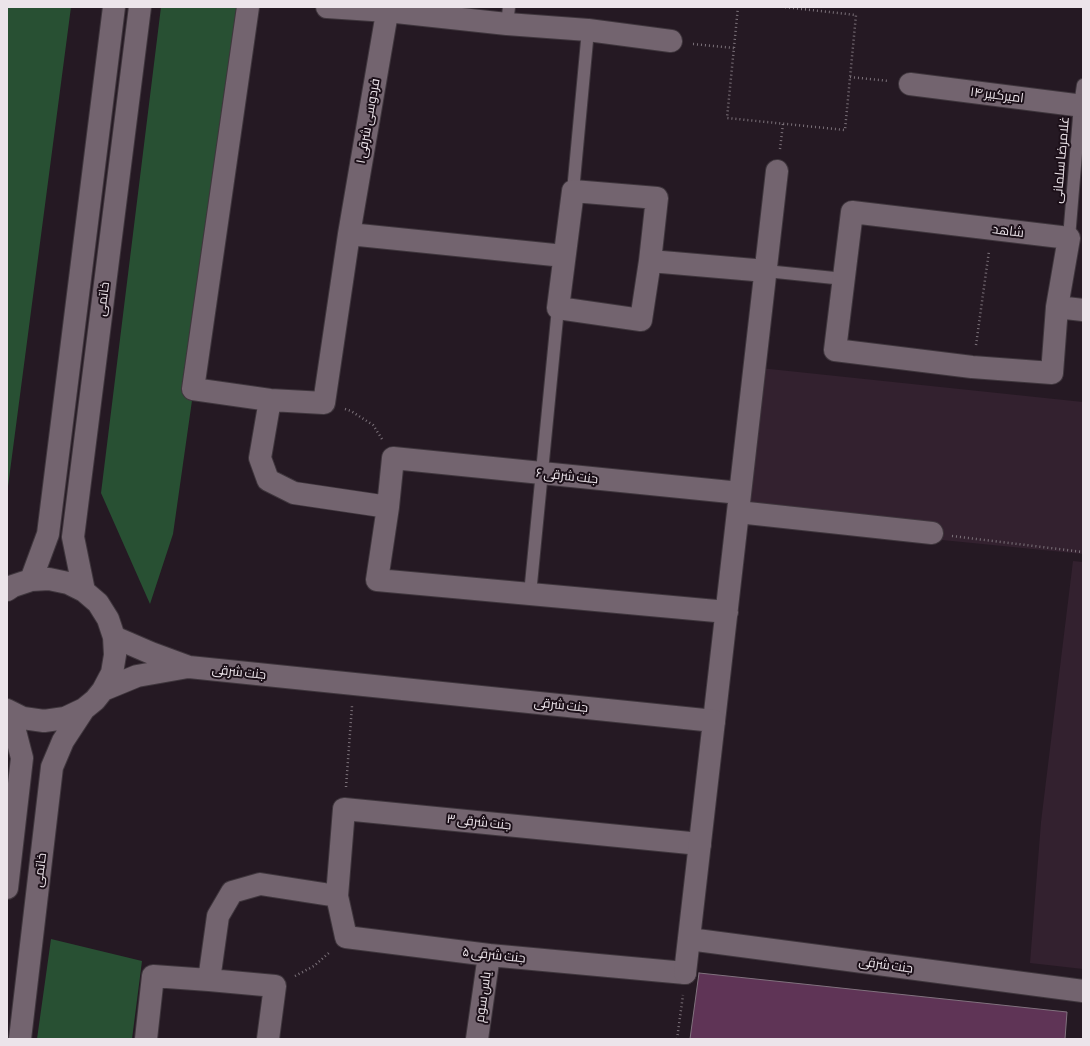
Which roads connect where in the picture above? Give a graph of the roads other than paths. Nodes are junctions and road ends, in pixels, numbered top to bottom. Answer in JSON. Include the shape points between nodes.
{"nodes":[{"id":1,"x":114,"y":7,"type":"edge"},
{"id":2,"x":140,"y":7,"type":"edge"},
{"id":3,"x":248,"y":7,"type":"edge"},
{"id":4,"x":327,"y":7,"type":"edge"},
{"id":5,"x":388,"y":9,"type":"edge"},
{"id":6,"x":508,"y":15,"type":"edge"},
{"id":7,"x":588,"y":30,"type":"junction"},
{"id":8,"x":671,"y":42,"type":"road end"},
{"id":9,"x":910,"y":84,"type":"road end"},
{"id":10,"x":1082,"y":99,"type":"edge"},
{"id":11,"x":777,"y":172,"type":"dead end"},
{"id":12,"x":573,"y":191,"type":"junction"},
{"id":13,"x":349,"y":234,"type":"junction"},
{"id":14,"x":1069,"y":238,"type":"junction"},
{"id":15,"x":564,"y":256,"type":"junction"},
{"id":16,"x":650,"y":261,"type":"junction"},
{"id":17,"x":766,"y":271,"type":"junction"},
{"id":18,"x":844,"y":279,"type":"junction"},
{"id":19,"x":1058,"y":307,"type":"junction"},
{"id":20,"x":558,"y":308,"type":"junction"},
{"id":21,"x":1083,"y":310,"type":"edge"},
{"id":22,"x":270,"y":400,"type":"junction"},
{"id":23,"x":542,"y":474,"type":"junction"},
{"id":24,"x":739,"y":502,"type":"junction"},
{"id":25,"x":388,"y":507,"type":"junction"},
{"id":26,"x":932,"y":533,"type":"road end"},
{"id":27,"x":31,"y":580,"type":"junction"},
{"id":28,"x":7,"y":590,"type":"edge"},
{"id":29,"x":84,"y":591,"type":"junction"},
{"id":30,"x":530,"y":594,"type":"junction"},
{"id":31,"x":726,"y":612,"type":"junction"},
{"id":32,"x":114,"y":637,"type":"junction"},
{"id":33,"x":189,"y":667,"type":"junction"},
{"id":34,"x":103,"y":690,"type":"junction"},
{"id":35,"x":84,"y":709,"type":"junction"},
{"id":36,"x":7,"y":710,"type":"edge"},
{"id":37,"x":7,"y":714,"type":"edge"},
{"id":38,"x":714,"y":721,"type":"junction"},
{"id":39,"x":700,"y":844,"type":"junction"},
{"id":40,"x":7,"y":888,"type":"edge"},
{"id":41,"x":337,"y":896,"type":"junction"},
{"id":42,"x":689,"y":939,"type":"junction"},
{"id":43,"x":489,"y":956,"type":"junction"},
{"id":44,"x":209,"y":980,"type":"junction"},
{"id":45,"x":1083,"y":991,"type":"edge"},
{"id":46,"x":20,"y":1039,"type":"edge"},
{"id":47,"x":146,"y":1039,"type":"edge"},
{"id":48,"x":268,"y":1039,"type":"edge"},
{"id":49,"x":477,"y":1039,"type":"edge"}],
"edges":[{"from":1,"to":27,"type":"street","name":"خاتمی","via":[[48,534]]},
{"from":2,"to":29,"type":"street","name":"خاتمی","via":[[73,537]]},
{"from":3,"to":22,"type":"street","via":[[193,389]]},
{"from":4,"to":5,"type":"street"},
{"from":5,"to":6,"type":"street"},
{"from":5,"to":13,"type":"street","name":"فردوسی شرقی ۱"},
{"from":6,"to":7,"type":"street"},
{"from":7,"to":8,"type":"street"},
{"from":7,"to":12,"type":"lane"},
{"from":9,"to":10,"type":"street","name":"امیرکبیر ۱۴"},
{"from":10,"to":14,"type":"lane","name":"غلامرضا سلمانی"},
{"from":11,"to":17,"type":"street"},
{"from":12,"to":15,"type":"street"},
{"from":12,"to":16,"type":"street","via":[[657,198]]},
{"from":13,"to":15,"type":"street"},
{"from":13,"to":22,"type":"street","name":"فردوسی شرقی ۱","via":[[324,403]]},
{"from":14,"to":18,"type":"street","name":"شاهد","via":[[852,212]]},
{"from":14,"to":19,"type":"street"},
{"from":15,"to":20,"type":"street"},
{"from":16,"to":17,"type":"street"},
{"from":16,"to":20,"type":"street","via":[[641,320]]},
{"from":17,"to":18,"type":"lane"},
{"from":17,"to":24,"type":"street"},
{"from":18,"to":19,"type":"street","via":[[835,350],[1052,374]]},
{"from":19,"to":21,"type":"street"},
{"from":20,"to":23,"type":"lane"},
{"from":22,"to":25,"type":"street","via":[[260,458],[268,480],[294,493]]},
{"from":23,"to":24,"type":"street","name":"جنت شرقی ۶"},
{"from":23,"to":25,"type":"street","name":"جنت شرقی ۶","via":[[393,458]]},
{"from":23,"to":30,"type":"lane"},
{"from":24,"to":26,"type":"street","name":"جنت شرقی ۶"},
{"from":24,"to":31,"type":"street"},
{"from":25,"to":30,"type":"street","via":[[377,580]]},
{"from":27,"to":28,"type":"street"},
{"from":27,"to":29,"type":"street","via":[[49,579],[68,583]]},
{"from":29,"to":32,"type":"street","via":[[98,603],[108,619]]},
{"from":30,"to":31,"type":"street"},
{"from":31,"to":38,"type":"street"},
{"from":32,"to":33,"type":"street"},
{"from":32,"to":34,"type":"street","via":[[112,673]]},
{"from":33,"to":34,"type":"street","via":[[137,676]]},
{"from":33,"to":38,"type":"street","name":"جنت شرقی"},
{"from":34,"to":35,"type":"street"},
{"from":35,"to":36,"type":"street","via":[[65,718],[44,721],[23,718]]},
{"from":35,"to":46,"type":"street","name":"خاتمی","via":[[63,741],[52,767]]},
{"from":37,"to":40,"type":"street","via":[[15,731],[22,758]]},
{"from":38,"to":39,"type":"street"},
{"from":39,"to":41,"type":"street","name":"جنت شرقی ۳","via":[[344,809]]},
{"from":39,"to":42,"type":"street"},
{"from":41,"to":43,"type":"street","name":"جنت شرقی ۵","via":[[346,937]]},
{"from":41,"to":44,"type":"street","via":[[260,884],[232,892],[218,916]]},
{"from":42,"to":43,"type":"street","name":"جنت شرقی ۵","via":[[685,973]]},
{"from":42,"to":45,"type":"street","name":"جنت شرقی"},
{"from":43,"to":49,"type":"street","name":"یاس سوم"},
{"from":44,"to":47,"type":"street","via":[[154,976]]},
{"from":44,"to":48,"type":"street","via":[[275,986]]}]}
